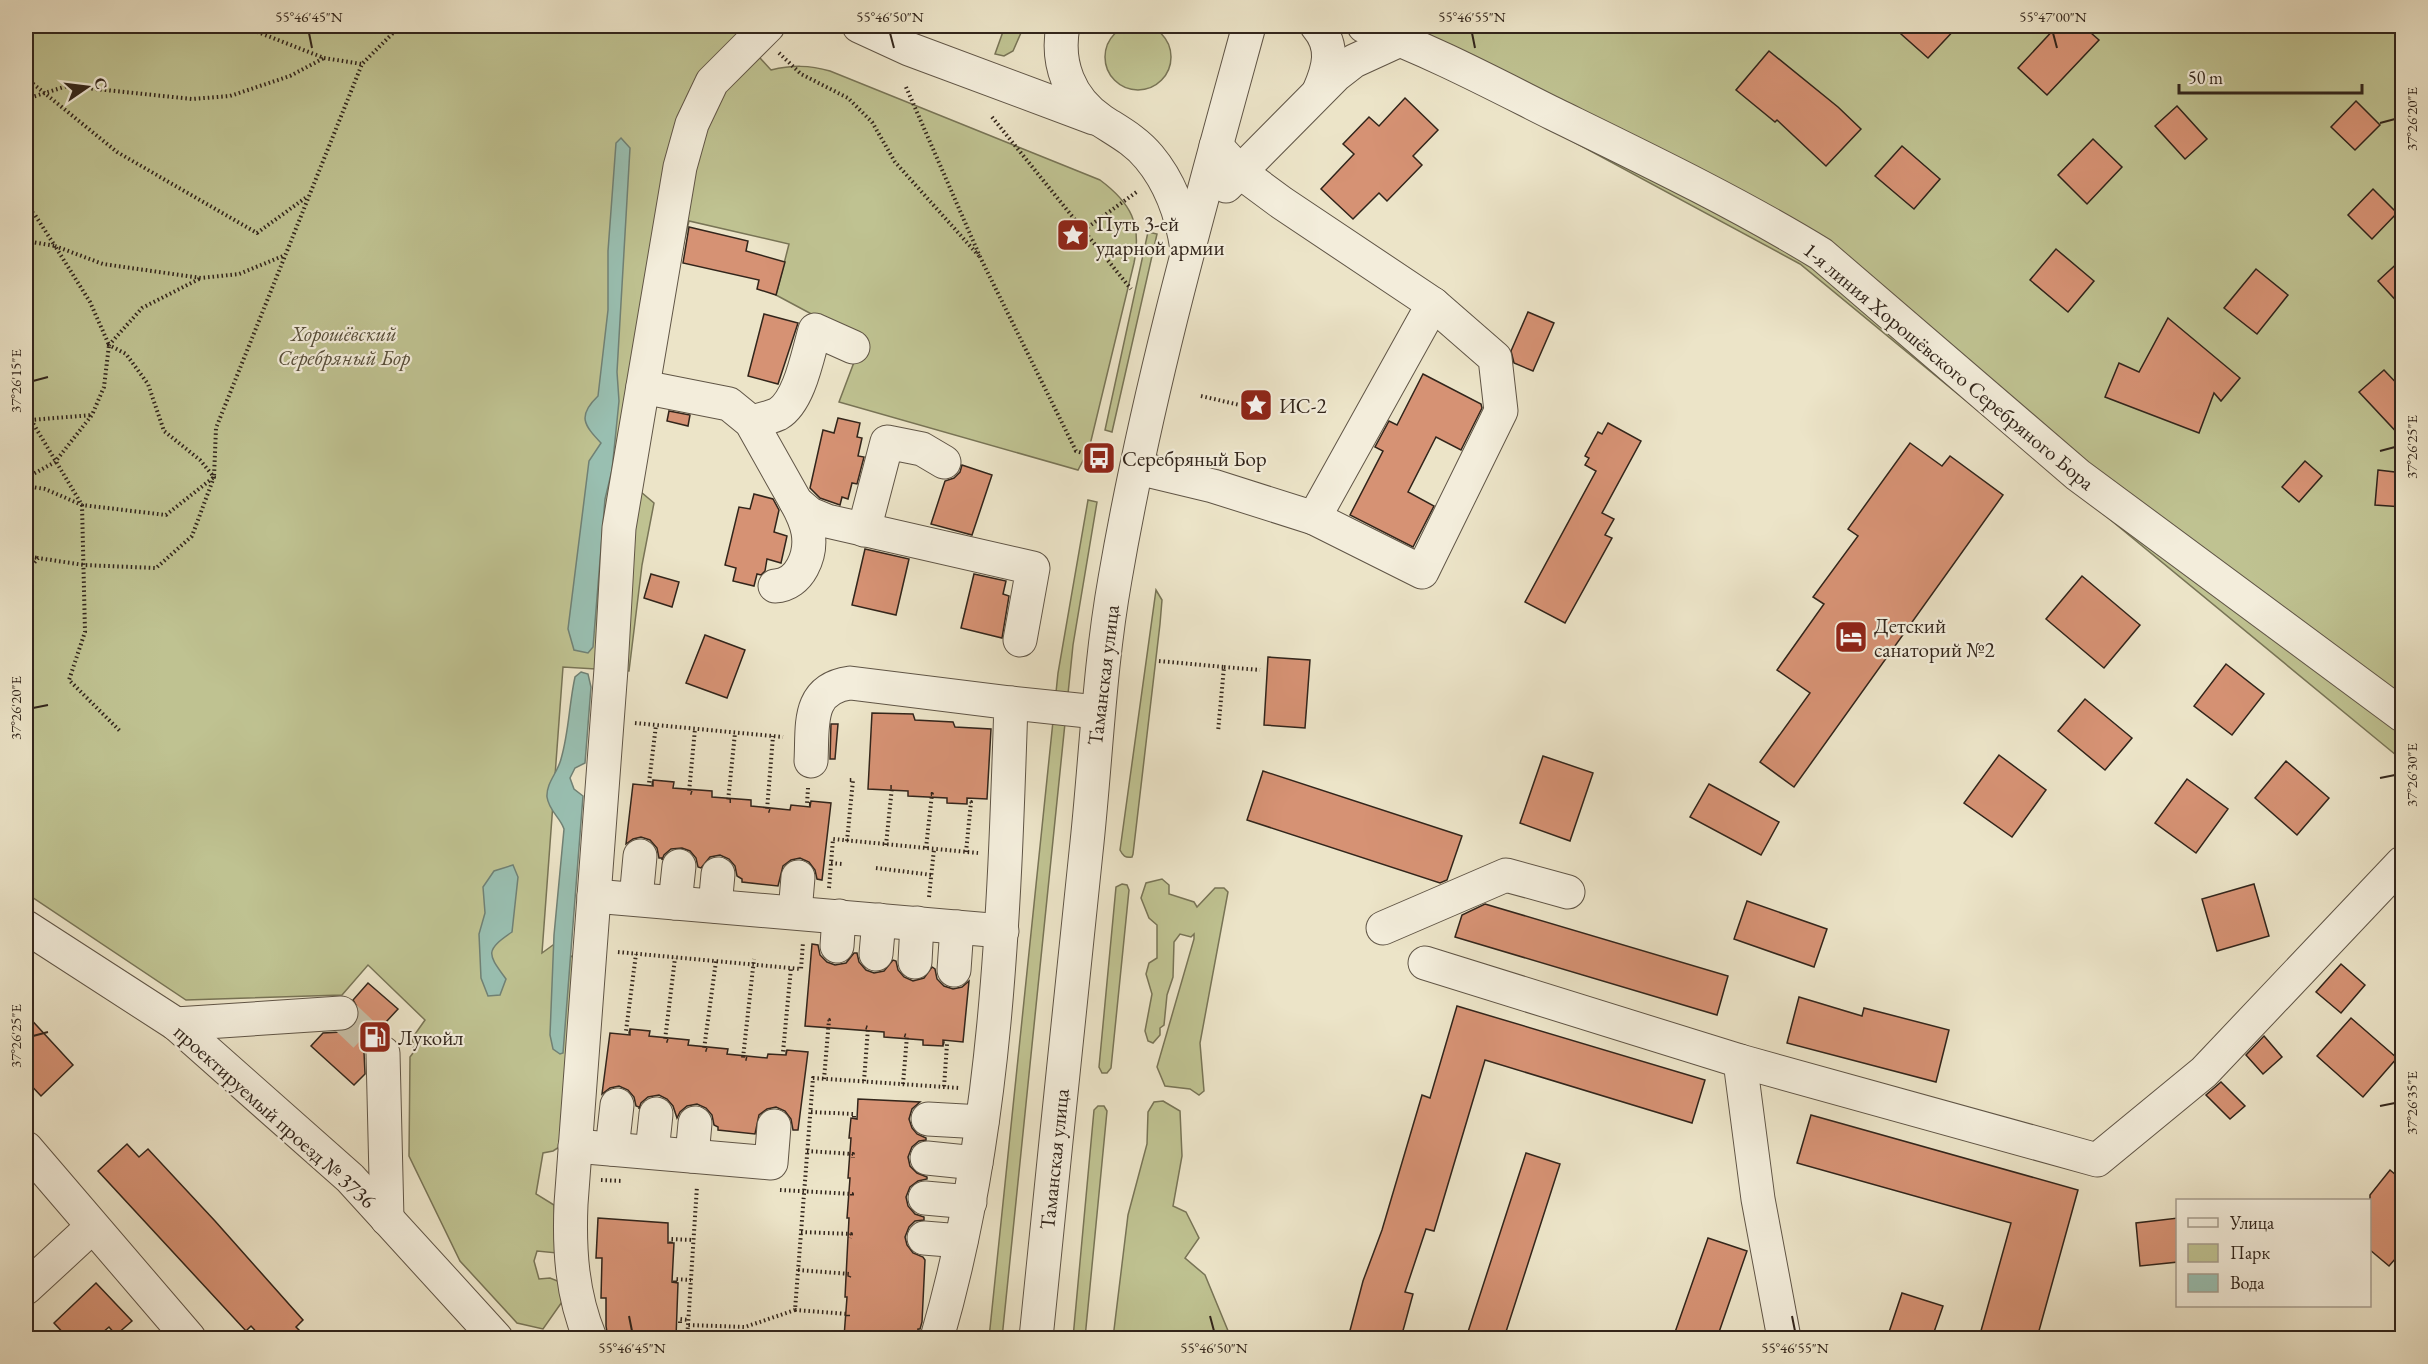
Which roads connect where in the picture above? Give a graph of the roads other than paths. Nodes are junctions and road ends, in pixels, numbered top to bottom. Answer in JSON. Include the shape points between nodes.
{"nodes":[{"id":1,"x":859,"y":26,"type":"edge"},
{"id":2,"x":1063,"y":26,"type":"edge"},
{"id":3,"x":1249,"y":26,"type":"edge"},
{"id":4,"x":1317,"y":26,"type":"edge"},
{"id":5,"x":1364,"y":26,"type":"edge"},
{"id":6,"x":763,"y":30,"type":"edge"},
{"id":7,"x":908,"y":37,"type":"edge"},
{"id":8,"x":1402,"y":39,"type":"junction"},
{"id":9,"x":1319,"y":91,"type":"junction"},
{"id":10,"x":1101,"y":120,"type":"junction"},
{"id":11,"x":1216,"y":146,"type":"junction"},
{"id":12,"x":1240,"y":171,"type":"junction"},
{"id":13,"x":1187,"y":251,"type":"junction"},
{"id":14,"x":1433,"y":304,"type":"junction"},
{"id":15,"x":852,"y":347,"type":"dead end"},
{"id":16,"x":643,"y":387,"type":"junction"},
{"id":17,"x":751,"y":422,"type":"junction"},
{"id":18,"x":944,"y":462,"type":"dead end"},
{"id":19,"x":1138,"y":468,"type":"junction"},
{"id":20,"x":796,"y":502,"type":"junction"},
{"id":21,"x":1314,"y":518,"type":"junction"},
{"id":22,"x":864,"y":530,"type":"junction"},
{"id":23,"x":775,"y":586,"type":"dead end"},
{"id":24,"x":1020,"y":640,"type":"dead end"},
{"id":25,"x":989,"y":710,"type":"junction"},
{"id":26,"x":1097,"y":712,"type":"junction"},
{"id":27,"x":2403,"y":715,"type":"edge"},
{"id":28,"x":811,"y":761,"type":"road end"},
{"id":29,"x":640,"y":856,"type":"dead end"},
{"id":30,"x":2403,"y":864,"type":"edge"},
{"id":31,"x":679,"y":866,"type":"dead end"},
{"id":32,"x":798,"y":877,"type":"dead end"},
{"id":33,"x":1568,"y":892,"type":"dead end"},
{"id":34,"x":594,"y":896,"type":"junction"},
{"id":35,"x":636,"y":899,"type":"junction"},
{"id":36,"x":675,"y":903,"type":"junction"},
{"id":37,"x":923,"y":913,"type":"junction"},
{"id":38,"x":821,"y":920,"type":"junction"},
{"id":39,"x":879,"y":920,"type":"junction"},
{"id":40,"x":26,"y":927,"type":"edge"},
{"id":41,"x":957,"y":927,"type":"junction"},
{"id":42,"x":1383,"y":928,"type":"dead end"},
{"id":43,"x":1002,"y":931,"type":"junction"},
{"id":44,"x":876,"y":954,"type":"dead end"},
{"id":45,"x":915,"y":962,"type":"dead end"},
{"id":46,"x":1425,"y":963,"type":"dead end"},
{"id":47,"x":954,"y":970,"type":"dead end"},
{"id":48,"x":341,"y":1013,"type":"dead end"},
{"id":49,"x":176,"y":1024,"type":"junction"},
{"id":50,"x":383,"y":1053,"type":"dead end"},
{"id":51,"x":1740,"y":1061,"type":"junction"},
{"id":52,"x":617,"y":1105,"type":"dead end"},
{"id":53,"x":656,"y":1114,"type":"dead end"},
{"id":54,"x":928,"y":1119,"type":"dead end"},
{"id":55,"x":982,"y":1122,"type":"junction"},
{"id":56,"x":695,"y":1123,"type":"dead end"},
{"id":57,"x":774,"y":1125,"type":"dead end"},
{"id":58,"x":575,"y":1146,"type":"junction"},
{"id":59,"x":26,"y":1148,"type":"edge"},
{"id":60,"x":612,"y":1149,"type":"junction"},
{"id":61,"x":652,"y":1152,"type":"junction"},
{"id":62,"x":927,"y":1158,"type":"dead end"},
{"id":63,"x":976,"y":1163,"type":"junction"},
{"id":64,"x":694,"y":1171,"type":"junction"},
{"id":65,"x":925,"y":1198,"type":"dead end"},
{"id":66,"x":970,"y":1202,"type":"junction"},
{"id":67,"x":387,"y":1219,"type":"junction"},
{"id":68,"x":92,"y":1227,"type":"junction"},
{"id":69,"x":924,"y":1238,"type":"dead end"},
{"id":70,"x":961,"y":1241,"type":"junction"},
{"id":71,"x":26,"y":1288,"type":"edge"},
{"id":72,"x":592,"y":1322,"type":"edge"},
{"id":73,"x":934,"y":1325,"type":"edge"},
{"id":74,"x":189,"y":1338,"type":"edge"},
{"id":75,"x":496,"y":1338,"type":"edge"},
{"id":76,"x":1036,"y":1338,"type":"edge"},
{"id":77,"x":1784,"y":1338,"type":"edge"}],
"edges":[{"from":1,"to":7,"type":"street"},
{"from":2,"to":10,"type":"street","via":[[1060,56],[1065,74],[1079,100]]},
{"from":3,"to":11,"type":"street","name":"Таманская улица"},
{"from":4,"to":9,"type":"street","via":[[1328,49],[1328,69]]},
{"from":5,"to":8,"type":"street","name":"1-я линия Хорошёвского Серебряного Бора"},
{"from":6,"to":16,"type":"street","via":[[712,82],[692,124],[680,167]]},
{"from":7,"to":10,"type":"street"},
{"from":8,"to":9,"type":"street","via":[[1354,61]]},
{"from":8,"to":27,"type":"street","name":"1-я линия Хорошёвского Серебряного Бора","via":[[1592,132],[1821,254],[2078,475]]},
{"from":9,"to":12,"type":"street"},
{"from":10,"to":13,"type":"street","via":[[1135,143],[1159,171],[1179,212]]},
{"from":11,"to":12,"type":"street"},
{"from":11,"to":13,"type":"street","name":"Таманская улица"},
{"from":12,"to":13,"type":"street","via":[[1211,204]]},
{"from":12,"to":14,"type":"street"},
{"from":13,"to":19,"type":"street","name":"Таманская улица"},
{"from":14,"to":21,"type":"street"},
{"from":14,"to":21,"type":"street","via":[[1495,358],[1501,411],[1422,572]]},
{"from":15,"to":17,"type":"street","via":[[815,330],[790,402],[778,413]]},
{"from":16,"to":17,"type":"street","via":[[729,404]]},
{"from":16,"to":34,"type":"street","via":[[619,528]]},
{"from":17,"to":20,"type":"street"},
{"from":18,"to":22,"type":"street","via":[[922,449],[887,442]]},
{"from":19,"to":21,"type":"street","via":[[1213,486]]},
{"from":19,"to":26,"type":"street","name":"Таманская улица","via":[[1115,580]]},
{"from":20,"to":22,"type":"street","via":[[819,518]]},
{"from":20,"to":23,"type":"street","via":[[808,531],[808,549],[804,565],[795,577]]},
{"from":22,"to":24,"type":"street","via":[[1033,568]]},
{"from":25,"to":26,"type":"street"},
{"from":25,"to":28,"type":"street","via":[[899,702],[859,695],[837,685],[819,698],[814,711]]},
{"from":25,"to":43,"type":"street","via":[[1005,856]]},
{"from":26,"to":76,"type":"street","name":"Таманская улица"},
{"from":29,"to":35,"type":"street"},
{"from":30,"to":51,"type":"street","via":[[2204,1072],[2097,1160]]},
{"from":31,"to":36,"type":"street"},
{"from":32,"to":38,"type":"street"},
{"from":33,"to":42,"type":"street","via":[[1506,875]]},
{"from":34,"to":35,"type":"street"},
{"from":34,"to":58,"type":"street"},
{"from":35,"to":36,"type":"street"},
{"from":36,"to":38,"type":"street","via":[[717,890],[756,897]]},
{"from":37,"to":39,"type":"street"},
{"from":37,"to":41,"type":"street"},
{"from":37,"to":45,"type":"street"},
{"from":38,"to":39,"type":"street"},
{"from":39,"to":44,"type":"street"},
{"from":40,"to":49,"type":"street","name":"проектируемый проезд № 3736"},
{"from":41,"to":43,"type":"street"},
{"from":41,"to":47,"type":"street"},
{"from":43,"to":55,"type":"street","via":[[993,1050]]},
{"from":46,"to":51,"type":"street"},
{"from":48,"to":49,"type":"street"},
{"from":49,"to":67,"type":"street","name":"проектируемый проезд № 3736","via":[[350,1178]]},
{"from":50,"to":67,"type":"street"},
{"from":51,"to":77,"type":"street","via":[[1758,1199]]},
{"from":52,"to":60,"type":"street"},
{"from":53,"to":61,"type":"street"},
{"from":54,"to":55,"type":"street"},
{"from":55,"to":63,"type":"street"},
{"from":56,"to":64,"type":"street"},
{"from":57,"to":64,"type":"street","via":[[771,1162],[732,1145]]},
{"from":58,"to":60,"type":"street"},
{"from":58,"to":72,"type":"street"},
{"from":59,"to":68,"type":"street"},
{"from":60,"to":61,"type":"street"},
{"from":61,"to":64,"type":"street"},
{"from":62,"to":63,"type":"street"},
{"from":63,"to":66,"type":"street"},
{"from":65,"to":66,"type":"street"},
{"from":66,"to":70,"type":"street"},
{"from":67,"to":75,"type":"street","name":"проектируемый проезд № 3736"},
{"from":68,"to":71,"type":"street"},
{"from":68,"to":74,"type":"street"},
{"from":69,"to":70,"type":"street"},
{"from":70,"to":73,"type":"street","via":[[938,1279]]}]}
